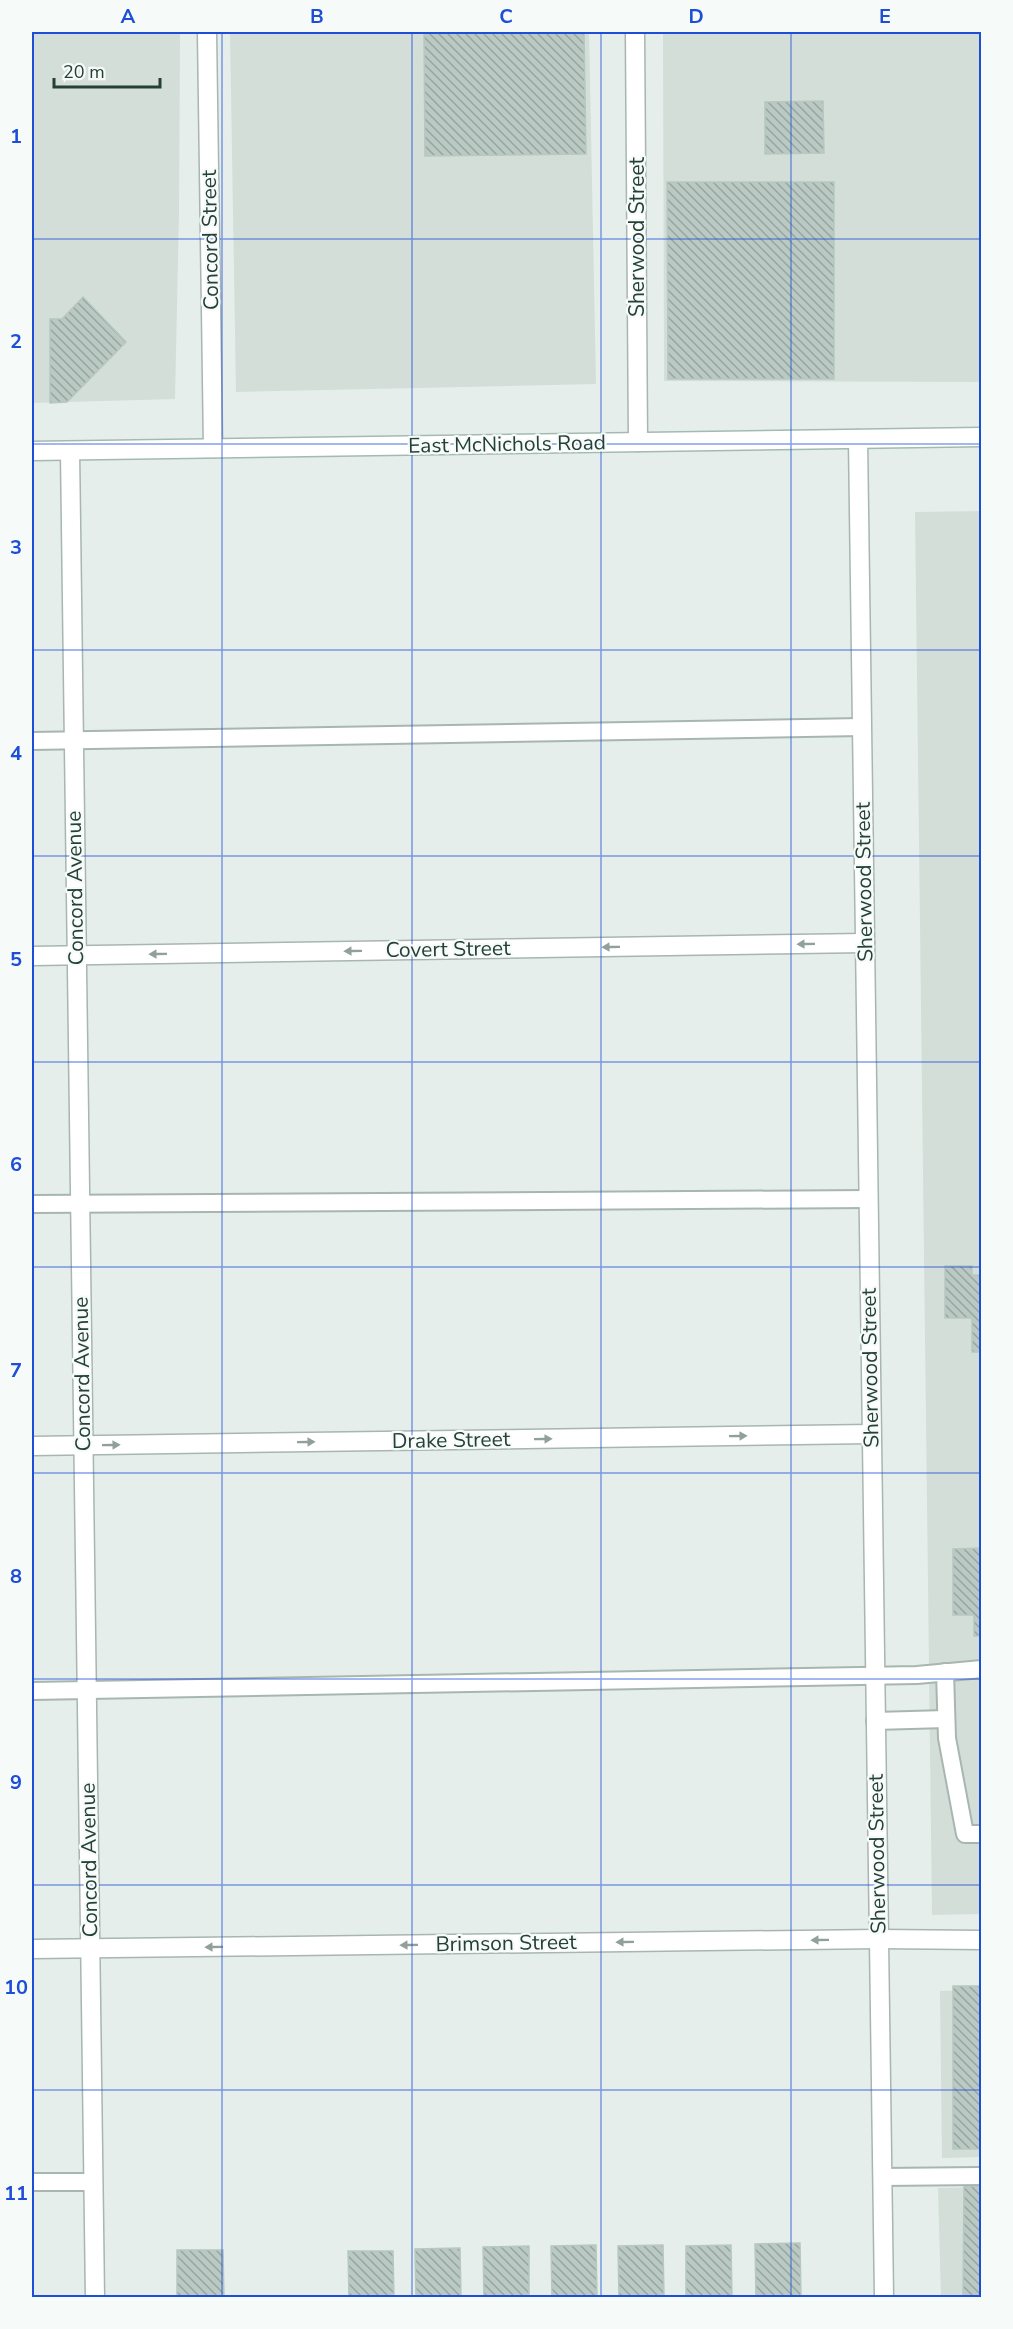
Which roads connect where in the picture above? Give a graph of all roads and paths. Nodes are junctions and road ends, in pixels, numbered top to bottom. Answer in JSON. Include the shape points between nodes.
{"nodes":[{"id":1,"x":207,"y":32,"type":"edge"},
{"id":2,"x":635,"y":32,"type":"edge"},
{"id":3,"x":981,"y":437,"type":"edge"},
{"id":4,"x":858,"y":439,"type":"junction"},
{"id":5,"x":638,"y":442,"type":"junction"},
{"id":6,"x":213,"y":448,"type":"junction"},
{"id":7,"x":32,"y":451,"type":"edge"},
{"id":8,"x":70,"y":451,"type":"junction"},
{"id":9,"x":862,"y":727,"type":"junction"},
{"id":10,"x":32,"y":741,"type":"edge"},
{"id":11,"x":73,"y":741,"type":"junction"},
{"id":12,"x":865,"y":943,"type":"junction"},
{"id":13,"x":76,"y":955,"type":"junction"},
{"id":14,"x":32,"y":956,"type":"edge"},
{"id":15,"x":868,"y":1199,"type":"junction"},
{"id":16,"x":80,"y":1203,"type":"junction"},
{"id":17,"x":32,"y":1204,"type":"edge"},
{"id":18,"x":871,"y":1434,"type":"junction"},
{"id":19,"x":32,"y":1446,"type":"edge"},
{"id":20,"x":83,"y":1446,"type":"junction"},
{"id":21,"x":981,"y":1669,"type":"edge"},
{"id":22,"x":945,"y":1672,"type":"junction"},
{"id":23,"x":874,"y":1676,"type":"junction"},
{"id":24,"x":87,"y":1690,"type":"junction"},
{"id":25,"x":32,"y":1691,"type":"edge"},
{"id":26,"x":946,"y":1719,"type":"junction"},
{"id":27,"x":875,"y":1720,"type":"junction"},
{"id":28,"x":981,"y":1834,"type":"edge"},
{"id":29,"x":879,"y":1939,"type":"junction"},
{"id":30,"x":981,"y":1940,"type":"edge"},
{"id":31,"x":90,"y":1948,"type":"junction"},
{"id":32,"x":32,"y":1949,"type":"edge"},
{"id":33,"x":981,"y":2176,"type":"edge"},
{"id":34,"x":882,"y":2177,"type":"junction"},
{"id":35,"x":32,"y":2182,"type":"edge"},
{"id":36,"x":93,"y":2182,"type":"junction"},
{"id":37,"x":95,"y":2298,"type":"edge"},
{"id":38,"x":884,"y":2298,"type":"edge"}],
"edges":[{"from":1,"to":6,"type":"street","name":"Concord Street"},
{"from":2,"to":5,"type":"street","name":"Sherwood Street"},
{"from":3,"to":4,"type":"street","name":"East McNichols Road"},
{"from":4,"to":5,"type":"street","name":"East McNichols Road"},
{"from":4,"to":9,"type":"street","name":"Sherwood Street"},
{"from":5,"to":6,"type":"street","name":"East McNichols Road"},
{"from":6,"to":8,"type":"street","name":"East McNichols Road"},
{"from":7,"to":8,"type":"street","name":"East McNichols Road"},
{"from":8,"to":11,"type":"street","name":"Concord Avenue"},
{"from":9,"to":11,"type":"lane"},
{"from":9,"to":12,"type":"street","name":"Sherwood Street"},
{"from":10,"to":11,"type":"lane"},
{"from":11,"to":13,"type":"street","name":"Concord Avenue"},
{"from":12,"to":13,"type":"street","name":"Covert Street","one_way":true},
{"from":12,"to":15,"type":"street","name":"Sherwood Street"},
{"from":13,"to":14,"type":"street","name":"Covert Street"},
{"from":13,"to":16,"type":"street","name":"Concord Avenue"},
{"from":15,"to":16,"type":"lane"},
{"from":15,"to":18,"type":"street","name":"Sherwood Street"},
{"from":16,"to":17,"type":"lane"},
{"from":16,"to":20,"type":"street","name":"Concord Avenue"},
{"from":20,"to":18,"type":"street","name":"Drake Street","one_way":true},
{"from":18,"to":23,"type":"street","name":"Sherwood Street"},
{"from":19,"to":20,"type":"street","name":"Drake Street"},
{"from":20,"to":24,"type":"street","name":"Concord Avenue"},
{"from":21,"to":22,"type":"lane"},
{"from":22,"to":23,"type":"lane"},
{"from":22,"to":26,"type":"lane"},
{"from":23,"to":24,"type":"lane"},
{"from":23,"to":27,"type":"street","name":"Sherwood Street"},
{"from":24,"to":25,"type":"lane"},
{"from":24,"to":31,"type":"street","name":"Concord Avenue"},
{"from":26,"to":27,"type":"lane"},
{"from":26,"to":28,"type":"lane","via":[[965,1834]]},
{"from":27,"to":29,"type":"street","name":"Sherwood Street"},
{"from":29,"to":30,"type":"street","name":"Brimson Street"},
{"from":29,"to":31,"type":"street","name":"Brimson Street","one_way":true},
{"from":29,"to":34,"type":"street","name":"Sherwood Street"},
{"from":31,"to":32,"type":"street","name":"Brimson Street"},
{"from":31,"to":36,"type":"street","name":"Concord Avenue"},
{"from":33,"to":34,"type":"lane"},
{"from":34,"to":38,"type":"street","name":"Sherwood Street"},
{"from":35,"to":36,"type":"lane"},
{"from":36,"to":37,"type":"street","name":"Concord Avenue"}]}
